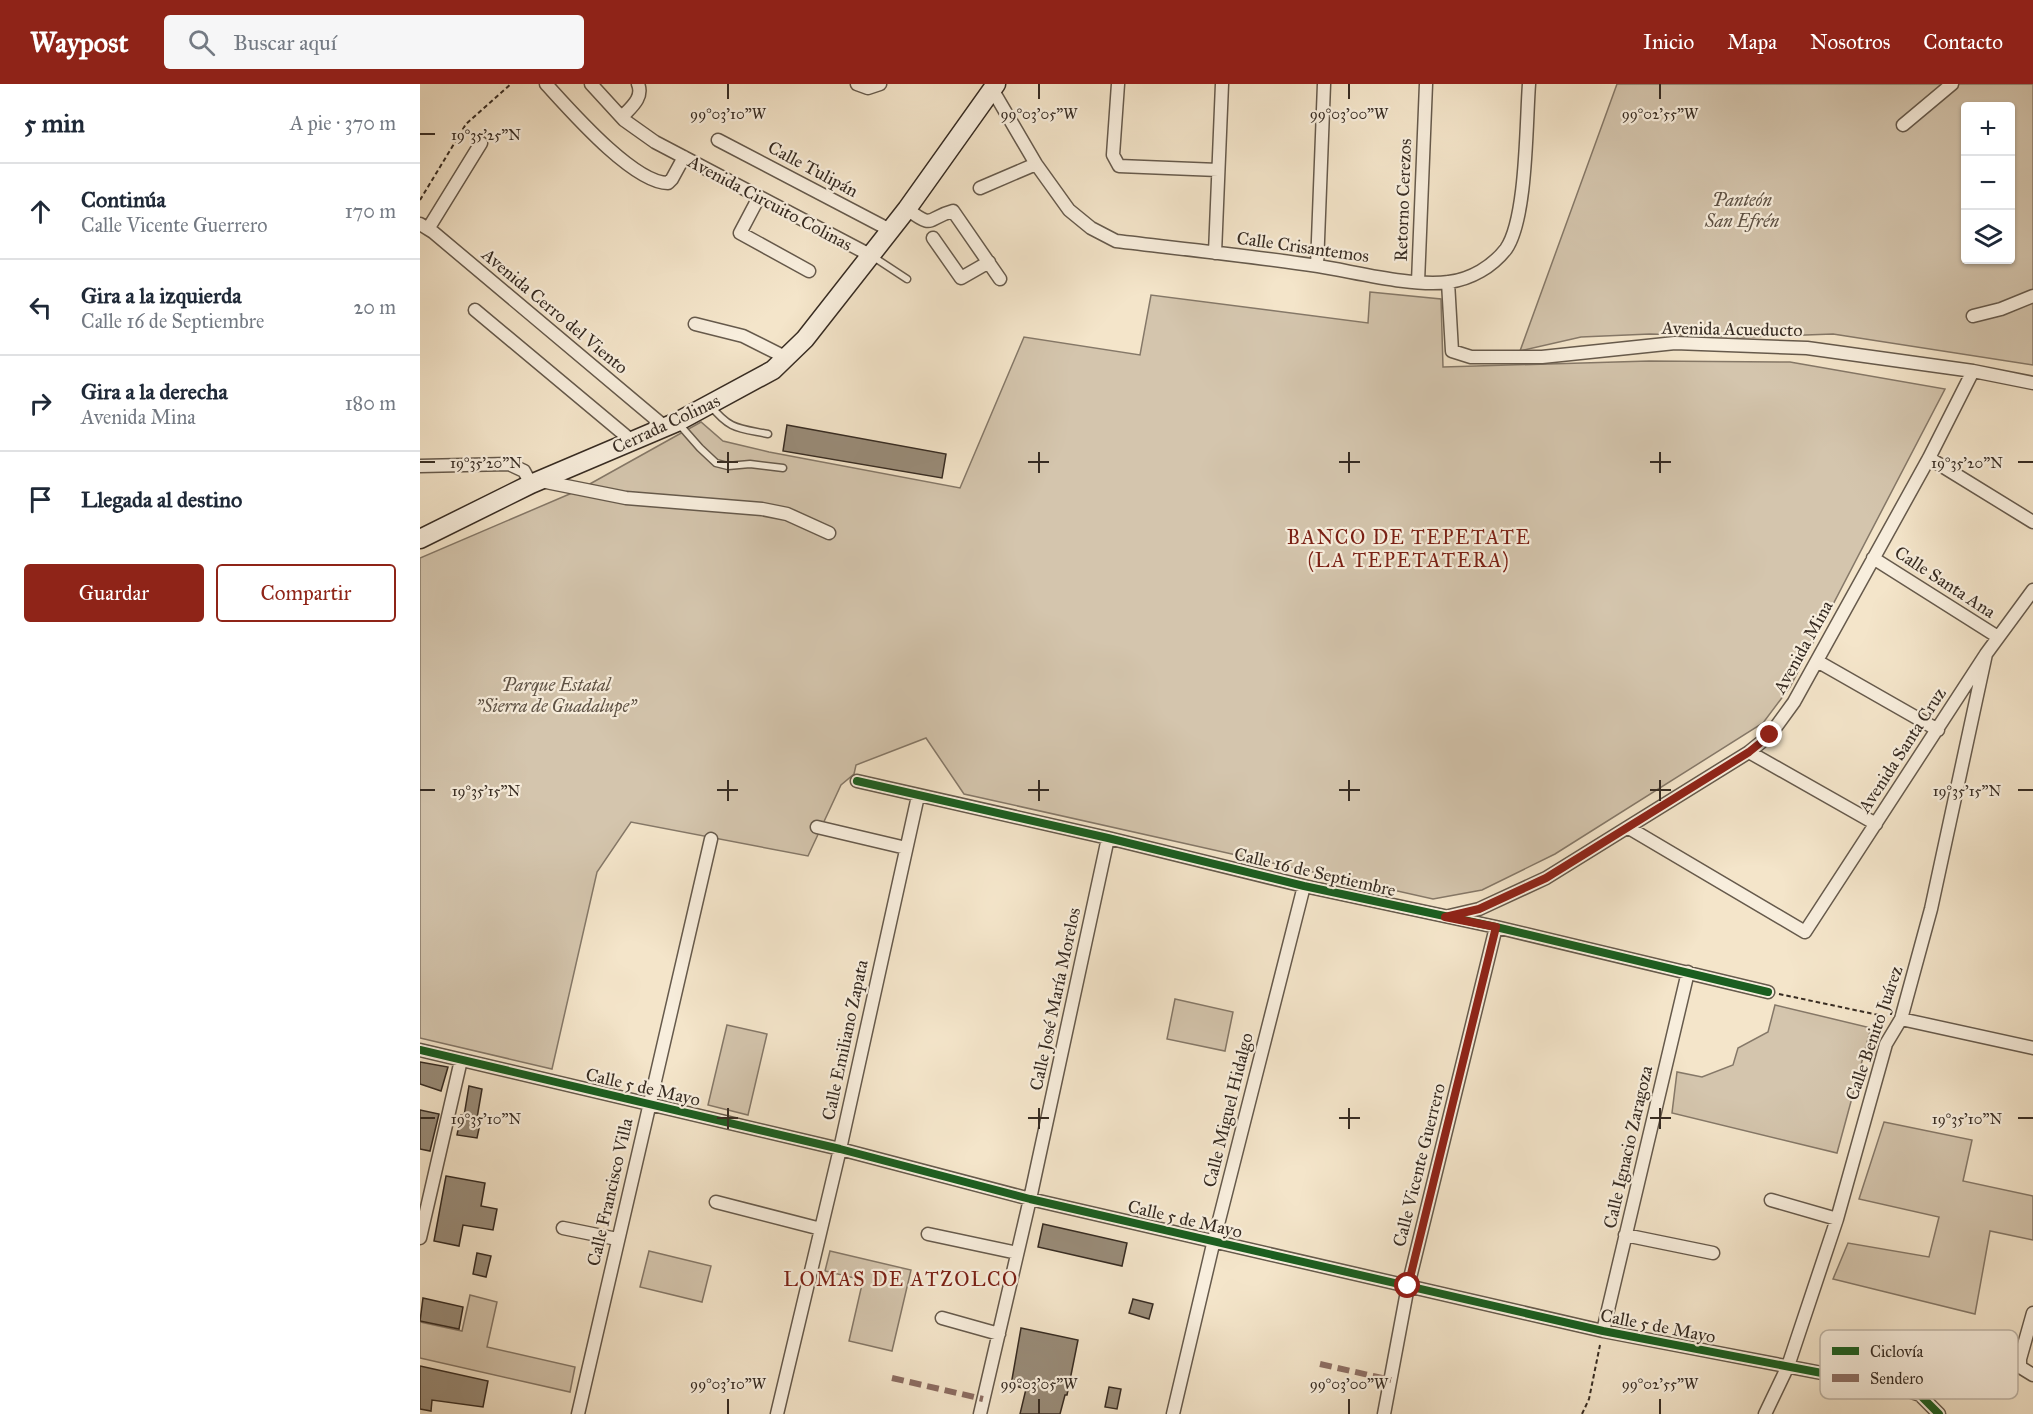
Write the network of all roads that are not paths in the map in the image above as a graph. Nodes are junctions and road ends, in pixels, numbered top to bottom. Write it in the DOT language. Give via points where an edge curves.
graph roads {
  1 [pos="546,84"];
  2 [pos="591,84"];
  3 [pos="638,84"];
  4 [pos="857,84"];
  5 [pos="880,84"];
  6 [pos="1118,84"];
  7 [pos="1221,84"];
  8 [pos="1324,84"];
  9 [pos="1426,84"];
  10 [pos="1529,84"];
  11 [pos="1952,84"];
  12 [pos="994,87"];
  13 [pos="622,117"];
  14 [pos="1903,125"];
  15 [pos="718,140"];
  16 [pos="481,143"];
  17 [pos="684,158"];
  18 [pos="1036,164"];
  19 [pos="1218,170"];
  20 [pos="980,188"];
  21 [pos="759,197"];
  22 [pos="908,209"];
  23 [pos="424,226"];
  24 [pos="890,230"];
  25 [pos="933,238"];
  26 [pos="1215,253"];
  27 [pos="870,255"];
  28 [pos="989,262"];
  29 [pos="1317,266"];
  30 [pos="809,271"];
  31 [pos="907,279"];
  32 [pos="1000,279"];
  33 [pos="1418,282"];
  34 [pos="1448,282"];
  35 [pos="2033,296"];
  36 [pos="476,310"];
  37 [pos="1973,316"];
  38 [pos="695,324"];
  39 [pos="787,358"];
  40 [pos="1973,371"];
  41 [pos="2033,383"];
  42 [pos="710,405"];
  43 [pos="671,425"];
  44 [pos="768,435"];
  45 [pos="632,441"];
  46 [pos="1929,458"];
  47 [pos="420,466"];
  48 [pos="783,468"];
  49 [pos="535,482"];
  50 [pos="2033,522"];
  51 [pos="829,533"];
  52 [pos="420,539"];
  53 [pos="1873,558"];
  54 [pos="2033,590"];
  55 [pos="1998,637"];
  56 [pos="1986,654"];
  57 [pos="1817,661"];
  58 [pos="1938,730"];
  59 [pos="1749,752"];
  60 [pos="857,781"];
  61 [pos="918,796"];
  62 [pos="1876,824"];
  63 [pos="817,827"];
  64 [pos="1629,828"];
  65 [pos="1108,838"];
  66 [pos="711,839"];
  67 [pos="906,848"];
  68 [pos="1304,886"];
  69 [pos="1445,917"];
  70 [pos="1496,927"];
  71 [pos="1688,972"];
  72 [pos="1768,992"];
  73 [pos="1901,1019"];
  74 [pos="2033,1048"];
  75 [pos="420,1050"];
  76 [pos="461,1060"];
  77 [pos="649,1103"];
  78 [pos="840,1149"];
  79 [pos="1030,1199"];
  80 [pos="1771,1200"];
  81 [pos="716,1202"];
  82 [pos="1836,1218"];
  83 [pos="563,1228"];
  84 [pos="821,1229"];
  85 [pos="928,1234"];
  86 [pos="1625,1235"];
  87 [pos="420,1238"];
  88 [pos="617,1239"];
  89 [pos="1214,1240"];
  90 [pos="1017,1253"];
  91 [pos="1713,1253"];
  92 [pos="1408,1286"];
  93 [pos="2033,1313"];
  94 [pos="942,1318"];
  95 [pos="1603,1331"];
  96 [pos="999,1334"];
  97 [pos="1788,1366"];
  98 [pos="1820,1372"];
  99 [pos="2033,1375"];
  100 [pos="1924,1399"];
  101 [pos="578,1414"];
  102 [pos="777,1414"];
  103 [pos="980,1414"];
  104 [pos="1173,1414"];
  105 [pos="1384,1414"];
  106 [pos="1765,1414"];
  107 [pos="1939,1414"];
  1 -- 17 [label="street" via="600,142 648,177 668,183"];
  2 -- 13 [label="street, Avenida Circuito Colinas"];
  3 -- 13 [label="street" via="640,97"];
  4 -- 5 [label="street" via="868,88"];
  6 -- 19 [label="street" via="1113,155 1119,165"];
  7 -- 19 [label="street"];
  8 -- 29 [label="street"];
  9 -- 33 [label="street, Retorno Cerezos"];
  10 -- 34 [label="street, Calle Crisantemos" via="1521,208 1514,231 1506,248 1487,268"];
  11 -- 14 [label="street"];
  12 -- 18 [label="street, Calle Crisantemos"];
  12 -- 22 [label="main road, Avenida Circuito Colinas"];
  13 -- 17 [label="street, Avenida Circuito Colinas"];
  15 -- 24 [label="street, Calle Tulipán"];
  16 -- 23 [label="street"];
  17 -- 21 [label="street, Avenida Circuito Colinas"];
  18 -- 20 [label="street"];
  18 -- 26 [label="street, Calle Crisantemos" via="1070,210 1091,228 1116,241"];
  19 -- 26 [label="street"];
  21 -- 27 [label="street, Avenida Circuito Colinas"];
  21 -- 30 [label="street" via="741,233"];
  22 -- 24 [label="main road, Avenida Circuito Colinas"];
  22 -- 28 [label="street" via="924,222 933,222 953,211"];
  23 -- 43 [label="street, Avenida Cerro del Viento"];
  24 -- 27 [label="main road, Avenida Circuito Colinas"];
  25 -- 28 [label="street" via="961,278"];
  26 -- 29 [label="street, Calle Crisantemos"];
  27 -- 31 [label="lane"];
  27 -- 39 [label="main road, Cerrada Colinas"];
  28 -- 32 [label="street"];
  29 -- 33 [label="street, Calle Crisantemos"];
  33 -- 34 [label="street, Calle Crisantemos"];
  34 -- 40 [label="street, Avenida Acueducto" via="1452,351 1471,357 1542,357 1687,344 1806,348"];
  35 -- 37 [label="street"];
  36 -- 45 [label="street"];
  38 -- 39 [label="street" via="743,336"];
  39 -- 42 [label="main road, Cerrada Colinas"];
  40 -- 41 [label="street"];
  40 -- 46 [label="street, Avenida Mina"];
  42 -- 43 [label="main road, Cerrada Colinas"];
  42 -- 44 [label="lane" via="731,426"];
  43 -- 45 [label="main road, Cerrada Colinas"];
  43 -- 48 [label="lane" via="716,463"];
  45 -- 49 [label="main road, Cerrada Colinas"];
  46 -- 50 [label="street"];
  46 -- 53 [label="street, Avenida Mina"];
  47 -- 49 [label="street" via="509,464"];
  49 -- 51 [label="street" via="626,498 762,509 787,514"];
  49 -- 52 [label="main road, Cerrada Colinas"];
  53 -- 55 [label="street, Calle Santa Ana"];
  53 -- 57 [label="street, Avenida Mina"];
  54 -- 55 [label="street, Avenida Santa Cruz"];
  55 -- 56 [label="street, Avenida Santa Cruz"];
  56 -- 58 [label="street, Avenida Santa Cruz"];
  56 -- 73 [label="street, Calle Benito Juárez" via="1931,909"];
  57 -- 58 [label="street"];
  57 -- 59 [label="street, Avenida Mina" via="1770,735"];
  58 -- 62 [label="street, Avenida Santa Cruz"];
  59 -- 62 [label="street"];
  59 -- 64 [label="street, Avenida Mina"];
  60 -- 61 [label="street, Calle 16 de Septiembre"];
  61 -- 65 [label="street, Calle 16 de Septiembre"];
  61 -- 67 [label="street, Calle Emiliano Zapata"];
  62 -- 64 [label="street, Avenida Santa Cruz" via="1805,932"];
  63 -- 67 [label="street"];
  64 -- 69 [label="street, Avenida Mina" via="1546,878 1479,909"];
  65 -- 68 [label="street, Calle 16 de Septiembre"];
  65 -- 79 [label="street, Calle José María Morelos"];
  66 -- 77 [label="street, Calle Francisco Villa"];
  67 -- 78 [label="street, Calle Emiliano Zapata"];
  68 -- 69 [label="street, Calle 16 de Septiembre"];
  68 -- 89 [label="street, Calle Miguel Hidalgo"];
  69 -- 70 [label="street, Calle 16 de Septiembre"];
  70 -- 71 [label="street, Calle 16 de Septiembre"];
  70 -- 92 [label="street, Calle Vicente Guerrero"];
  71 -- 72 [label="street, Calle 16 de Septiembre"];
  71 -- 86 [label="street, Calle Ignacio Zaragoza"];
  73 -- 74 [label="street"];
  73 -- 82 [label="street, Calle Benito Juárez" via="1886,1044"];
  75 -- 76 [label="street, Calle 5 de Mayo"];
  76 -- 77 [label="street, Calle 5 de Mayo"];
  76 -- 87 [label="street"];
  77 -- 78 [label="street, Calle 5 de Mayo"];
  77 -- 88 [label="street, Calle Francisco Villa"];
  78 -- 79 [label="street, Calle 5 de Mayo"];
  78 -- 84 [label="street, Calle Emiliano Zapata"];
  79 -- 89 [label="street, Calle 5 de Mayo"];
  79 -- 90 [label="street, Calle José María Morelos"];
  80 -- 82 [label="street"];
  81 -- 84 [label="street"];
  82 -- 97 [label="street, Calle Benito Juárez"];
  83 -- 88 [label="street"];
  84 -- 102 [label="street, Calle Emiliano Zapata"];
  85 -- 90 [label="street"];
  86 -- 91 [label="street"];
  86 -- 95 [label="street, Calle Ignacio Zaragoza"];
  88 -- 101 [label="street, Calle Francisco Villa"];
  89 -- 92 [label="street, Calle 5 de Mayo"];
  89 -- 104 [label="street, Calle Miguel Hidalgo"];
  90 -- 96 [label="street, Calle José María Morelos"];
  92 -- 95 [label="street, Calle 5 de Mayo"];
  92 -- 105 [label="street, Calle Vicente Guerrero"];
  93 -- 99 [label="street" via="2020,1367"];
  94 -- 96 [label="street"];
  95 -- 97 [label="street, Calle 5 de Mayo"];
  96 -- 103 [label="street, Calle José María Morelos"];
  97 -- 98 [label="street, Calle 5 de Mayo"];
  97 -- 106 [label="street, Calle Benito Juárez"];
  100 -- 107 [label="street, Calle 5 de Mayo"];
}
